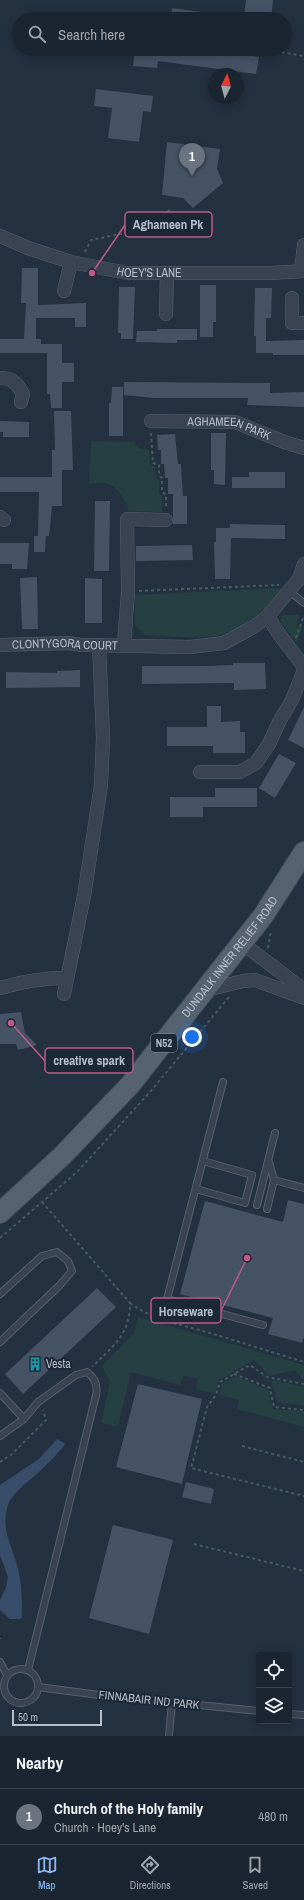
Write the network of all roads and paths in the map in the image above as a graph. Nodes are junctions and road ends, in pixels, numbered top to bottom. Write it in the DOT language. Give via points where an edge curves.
graph roads {
  1 [pos="292,54"];
  2 [pos="304,56"];
  3 [pos="170,210"];
  4 [pos="0,237"];
  5 [pos="304,245"];
  6 [pos="76,264"];
  7 [pos="302,271"];
  8 [pos="167,274"];
  9 [pos="64,290"];
  10 [pos="292,298"];
  11 [pos="166,314"];
  12 [pos="304,323"];
  13 [pos="0,378"];
  14 [pos="21,402"];
  15 [pos="151,421"];
  16 [pos="304,448"];
  17 [pos="166,520"];
  18 [pos="304,564"];
  19 [pos="292,588"];
  20 [pos="128,592"];
  21 [pos="304,603"];
  22 [pos="304,615"];
  23 [pos="268,616"];
  24 [pos="0,645"];
  25 [pos="99,645"];
  26 [pos="124,645"];
  27 [pos="292,650"];
  28 [pos="304,668"];
  29 [pos="200,772"];
  30 [pos="304,852"];
  31 [pos="242,943"];
  32 [pos="67,978"];
  33 [pos="0,988"];
  34 [pos="206,990"];
  35 [pos="304,990"];
  36 [pos="64,994"];
  37 [pos="304,998"];
  38 [pos="223,1082"];
  39 [pos="275,1133"];
  40 [pos="268,1160"];
  41 [pos="203,1161"];
  42 [pos="274,1180"];
  43 [pos="304,1188"];
  44 [pos="196,1189"];
  45 [pos="42,1202"];
  46 [pos="257,1205"];
  47 [pos="267,1209"];
  48 [pos="0,1213"];
  49 [pos="0,1294"];
  50 [pos="130,1303"];
  51 [pos="263,1325"];
  52 [pos="0,1342"];
  53 [pos="304,1362"];
  54 [pos="88,1372"];
  55 [pos="234,1374"];
  56 [pos="304,1384"];
  57 [pos="0,1393"];
  58 [pos="38,1402"];
  59 [pos="304,1410"];
  60 [pos="24,1419"];
  61 [pos="0,1436"];
  62 [pos="242,1446"];
  63 [pos="0,1462"];
  64 [pos="304,1462"];
  65 [pos="304,1496"];
  66 [pos="194,1544"];
  67 [pos="304,1572"];
  68 [pos="0,1662"];
  69 [pos="28,1670"];
  70 [pos="7,1675"];
  71 [pos="2,1686"];
  72 [pos="38,1687"];
  73 [pos="172,1702"];
  74 [pos="256,1711"];
  75 [pos="292,1714"];
  76 [pos="304,1715"];
  77 [pos="169,1736"];
  1 -- 2 [label="path"];
  3 -- 6 [label="path" via="129,232 91,240"];
  4 -- 6 [label="street, HOEY'S LANE"];
  5 -- 7 [label="street"];
  6 -- 8 [label="street, HOEY'S LANE" via="127,273"];
  6 -- 9 [label="street"];
  7 -- 8 [label="street, HOEY'S LANE"];
  8 -- 11 [label="street"];
  10 -- 12 [label="street" via="292,323"];
  13 -- 14 [label="street" via="9,378 17,384 23,394"];
  15 -- 16 [label="street, AGHAMEEN PARK" via="235,422"];
  15 -- 17 [label="path" via="154,463 159,465 162,492 166,495"];
  17 -- 20 [label="street" via="127,519"];
  18 -- 19 [label="street" via="300,579"];
  19 -- 20 [label="path"];
  19 -- 21 [label="lane"];
  19 -- 23 [label="street"];
  20 -- 26 [label="street, CLONTYGORA COURT"];
  22 -- 27 [label="path"];
  23 -- 26 [label="street" via="224,643 190,647"];
  23 -- 27 [label="street" via="274,628"];
  24 -- 25 [label="street, CLONTYGORA COURT"];
  25 -- 26 [label="street, CLONTYGORA COURT"];
  25 -- 32 [label="street" via="103,738 101,785 84,896"];
  27 -- 28 [label="street"];
  28 -- 29 [label="street" via="292,700 256,763 240,772"];
  30 -- 31 [label="main road, DUNDALK INNER RELIEF ROAD / N52" via="263,916"];
  31 -- 34 [label="main road, DUNDALK INNER RELIEF ROAD / N52"];
  31 -- 35 [label="street"];
  32 -- 33 [label="street" via="26,980"];
  32 -- 36 [label="street"];
  34 -- 37 [label="street" via="255,980"];
  34 -- 48 [label="main road, DUNDALK INNER RELIEF ROAD / N52" via="125,1090 62,1156"];
  38 -- 41 [label="lane"];
  39 -- 40 [label="lane"];
  40 -- 42 [label="lane"];
  40 -- 46 [label="lane"];
  41 -- 44 [label="lane"];
  41 -- 44 [label="lane" via="252,1175 244,1203"];
  42 -- 43 [label="lane"];
  42 -- 47 [label="lane"];
  44 -- 51 [label="lane" via="167,1299"];
  45 -- 50 [label="path"];
  49 -- 52 [label="lane" via="42,1256 57,1252 68,1261 72,1271"];
  50 -- 53 [label="path" via="161,1319"];
  50 -- 54 [label="path" via="128,1324 122,1336"];
  54 -- 58 [label="lane" via="76,1375"];
  54 -- 69 [label="lane" via="98,1388"];
  55 -- 56 [label="path" via="250,1365 267,1377"];
  55 -- 59 [label="path" via="270,1388 274,1407"];
  55 -- 65 [label="path" via="220,1382 216,1395 207,1407 191,1468"];
  57 -- 60 [label="lane"];
  58 -- 60 [label="lane"];
  58 -- 63 [label="path" via="46,1420 12,1454"];
  60 -- 61 [label="lane"];
  62 -- 64 [label="path"];
  66 -- 67 [label="path"];
  68 -- 70 [label="lane"];
  69 -- 70 [label="lane" via="15,1669"];
  69 -- 72 [label="lane" via="34,1675"];
  70 -- 71 [label="lane"];
  71 -- 72 [label="lane" via="10,1699 20,1703 32,1699"];
  72 -- 73 [label="lane, FINNABAIR IND PARK"];
  73 -- 74 [label="lane, FINNABAIR IND PARK"];
  73 -- 77 [label="lane"];
  75 -- 76 [label="lane"];
}
